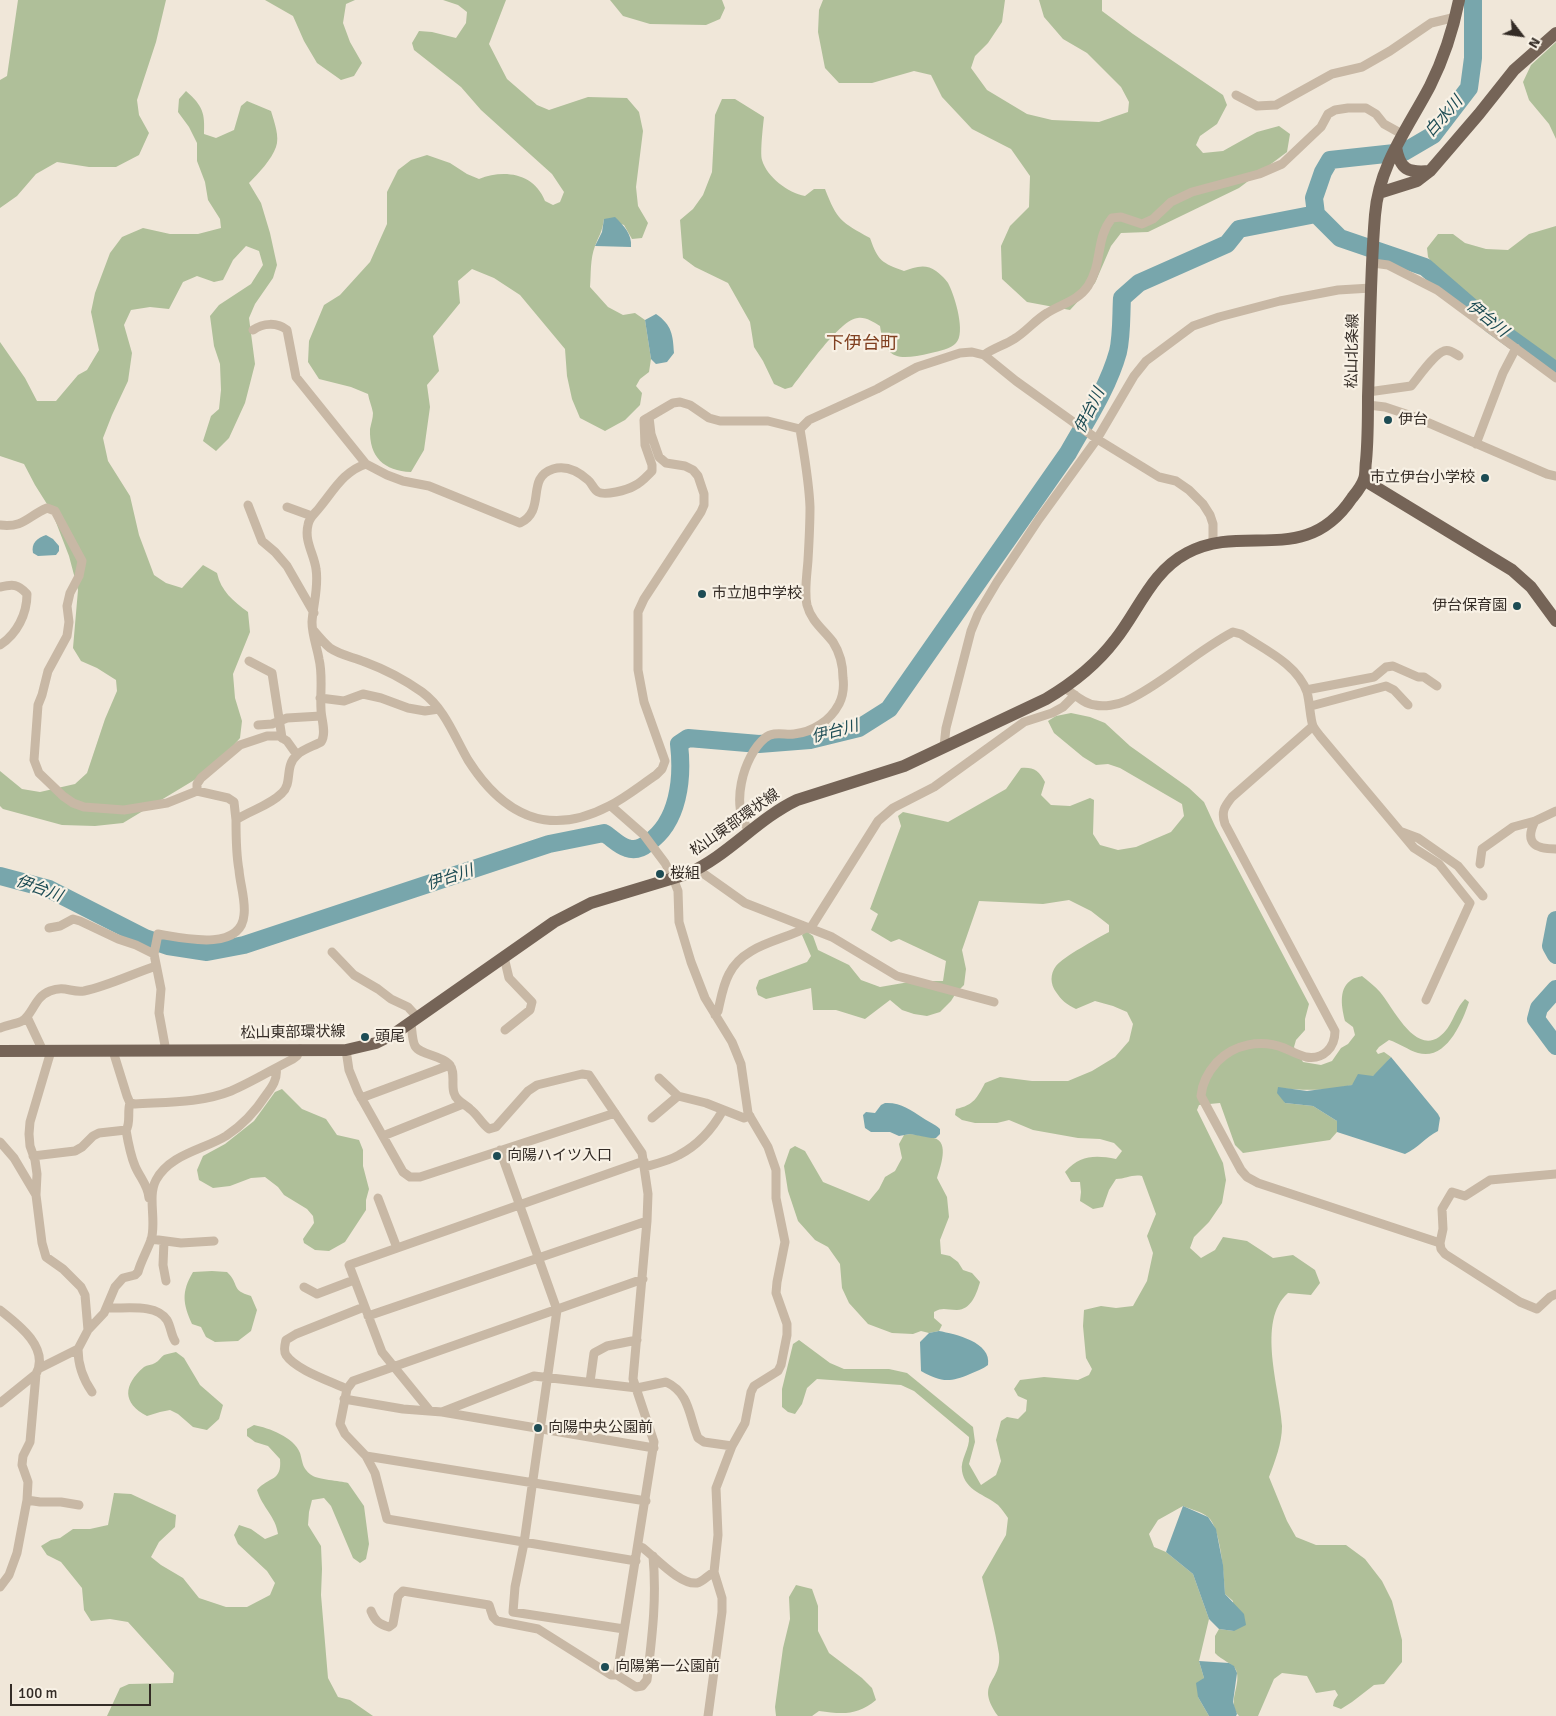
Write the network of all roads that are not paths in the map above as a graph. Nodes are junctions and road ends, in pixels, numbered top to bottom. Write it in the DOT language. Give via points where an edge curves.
graph roads {
  1 [pos="1459,0"];
  2 [pos="1456,17"];
  3 [pos="1556,33"];
  4 [pos="1236,95"];
  5 [pos="1402,134"];
  6 [pos="1396,147"];
  7 [pos="1430,171"];
  8 [pos="1378,193"];
  9 [pos="1373,263"];
  10 [pos="1371,288"];
  11 [pos="253,330"];
  12 [pos="1516,348"];
  13 [pos="984,355"];
  14 [pos="1458,356"];
  15 [pos="1556,378"];
  16 [pos="1368,398"];
  17 [pos="649,417"];
  18 [pos="800,429"];
  19 [pos="1097,439"];
  20 [pos="1476,444"];
  21 [pos="366,464"];
  22 [pos="1556,476"];
  23 [pos="1364,480"];
  24 [pos="248,505"];
  25 [pos="306,505"];
  26 [pos="287,506"];
  27 [pos="310,516"];
  28 [pos="0,525"];
  29 [pos="1213,542"];
  30 [pos="0,586"];
  31 [pos="314,613"];
  32 [pos="1556,621"];
  33 [pos="314,631"];
  34 [pos="0,645"];
  35 [pos="249,661"];
  36 [pos="1437,686"];
  37 [pos="1306,690"];
  38 [pos="1070,691"];
  39 [pos="320,698"];
  40 [pos="1408,704"];
  41 [pos="1311,706"];
  42 [pos="439,709"];
  43 [pos="321,716"];
  44 [pos="281,720"];
  45 [pos="258,725"];
  46 [pos="1313,726"];
  47 [pos="282,738"];
  48 [pos="944,746"];
  49 [pos="297,755"];
  50 [pos="197,791"];
  51 [pos="611,806"];
  52 [pos="1556,811"];
  53 [pos="236,820"];
  54 [pos="1535,821"];
  55 [pos="750,831"];
  56 [pos="1401,831"];
  57 [pos="1555,851"];
  58 [pos="1480,864"];
  59 [pos="697,869"];
  60 [pos="673,878"];
  61 [pos="1483,896"];
  62 [pos="49,928"];
  63 [pos="808,928"];
  64 [pos="154,951"];
  65 [pos="332,952"];
  66 [pos="504,957"];
  67 [pos="156,966"];
  68 [pos="1426,1000"];
  69 [pos="994,1002"];
  70 [pos="715,1015"];
  71 [pos="27,1017"];
  72 [pos="414,1020"];
  73 [pos="0,1028"];
  74 [pos="505,1030"];
  75 [pos="300,1050"];
  76 [pos="346,1050"];
  77 [pos="0,1051"];
  78 [pos="47,1051"];
  79 [pos="114,1051"];
  80 [pos="166,1051"];
  81 [pos="450,1065"];
  82 [pos="276,1068"];
  83 [pos="659,1078"];
  84 [pos="678,1096"];
  85 [pos="361,1098"];
  86 [pos="130,1103"];
  87 [pos="463,1104"];
  88 [pos="723,1110"];
  89 [pos="615,1113"];
  90 [pos="750,1116"];
  91 [pos="652,1118"];
  92 [pos="126,1130"];
  93 [pos="382,1136"];
  94 [pos="0,1142"];
  95 [pos="500,1150"];
  96 [pos="4,1151"];
  97 [pos="34,1156"];
  98 [pos="644,1164"];
  99 [pos="1556,1174"];
  100 [pos="36,1195"];
  101 [pos="378,1198"];
  102 [pos="519,1205"];
  103 [pos="152,1208"];
  104 [pos="648,1221"];
  105 [pos="151,1239"];
  106 [pos="164,1241"];
  107 [pos="214,1241"];
  108 [pos="1440,1243"];
  109 [pos="397,1248"];
  110 [pos="538,1258"];
  111 [pos="643,1279"];
  112 [pos="354,1280"];
  113 [pos="166,1282"];
  114 [pos="304,1287"];
  115 [pos="1556,1294"];
  116 [pos="364,1307"];
  117 [pos="107,1308"];
  118 [pos="0,1310"];
  119 [pos="557,1310"];
  120 [pos="368,1316"];
  121 [pos="88,1330"];
  122 [pos="637,1340"];
  123 [pos="175,1342"];
  124 [pos="78,1348"];
  125 [pos="394,1368"];
  126 [pos="38,1371"];
  127 [pos="546,1377"];
  128 [pos="590,1382"];
  129 [pos="637,1388"];
  130 [pos="347,1389"];
  131 [pos="92,1392"];
  132 [pos="344,1399"];
  133 [pos="0,1403"];
  134 [pos="430,1411"];
  135 [pos="442,1412"];
  136 [pos="539,1430"];
  137 [pos="732,1446"];
  138 [pos="654,1448"];
  139 [pos="366,1456"];
  140 [pos="531,1483"];
  141 [pos="27,1500"];
  142 [pos="646,1501"];
  143 [pos="79,1505"];
  144 [pos="524,1543"];
  145 [pos="638,1546"];
  146 [pos="653,1556"];
  147 [pos="636,1561"];
  148 [pos="714,1572"];
  149 [pos="0,1587"];
  150 [pos="370,1611"];
  151 [pos="624,1629"];
  152 [pos="617,1675"];
  153 [pos="708,1716"];
  1 -- 2 [label="main road, 松山北条線"];
  2 -- 4 [label="street" via="1431,23 1362,66 1332,74 1276,105 1257,106"];
  2 -- 5 [label="main road, 松山北条線" via="1449,43 1430,86"];
  3 -- 7 [label="main road" via="1514,70"];
  5 -- 6 [label="main road, 松山北条線"];
  5 -- 13 [label="street" via="1366,108 1335,110 1282,164 1259,174 1192,192 1171,202 1153,219 1142,224 1121,217 1112,218 1101,237 1096,273 1087,288 1074,300 1047,313 1016,338"];
  6 -- 7 [label="main road" via="1398,159 1405,168 1412,172"];
  6 -- 8 [label="main road, 松山北条線"];
  7 -- 8 [label="main road" via="1416,181"];
  8 -- 9 [label="main road, 松山北条線"];
  9 -- 10 [label="main road, 松山北条線"];
  9 -- 12 [label="street" via="1388,265 1437,290"];
  10 -- 16 [label="main road, 松山北条線"];
  10 -- 19 [label="street" via="1338,290 1280,301 1192,326 1146,361"];
  11 -- 21 [label="street" via="268,324 287,330 296,376"];
  12 -- 15 [label="street"];
  12 -- 20 [label="street"];
  13 -- 18 [label="street" via="960,353 917,367 809,420"];
  13 -- 19 [label="street"];
  14 -- 16 [label="street" via="1448,350 1443,351 1411,386"];
  16 -- 20 [label="street"];
  16 -- 23 [label="main road, 松山北条線"];
  17 -- 18 [label="street" via="680,402 720,421 768,420"];
  17 -- 21 [label="street" via="644,420 645,445 652,465 648,475 634,486 605,494 569,468 553,469 538,480 536,503 531,515 520,523 429,486 387,475"];
  17 -- 51 [label="street" via="659,457 666,463 693,470 702,485 704,505 638,612 638,670 644,702 665,761 662,769"];
  18 -- 55 [label="street" via="810,507 805,593 815,622 840,654 844,687 840,702 821,724 808,731 776,733 765,738 747,762 740,798 741,818"];
  19 -- 29 [label="street" via="1160,477 1176,481 1189,490 1210,515"];
  19 -- 48 [label="street" via="1039,519 978,614 946,728"];
  20 -- 22 [label="street"];
  21 -- 27 [label="street" via="356,467 337,483 319,509"];
  23 -- 29 [label="main road, 松山東部環状線" via="1335,519 1307,535 1269,541"];
  23 -- 32 [label="main road" via="1512,570 1531,587"];
  24 -- 31 [label="street" via="262,541 287,566"];
  25 -- 27 [label="street"];
  26 -- 27 [label="street"];
  27 -- 31 [label="street" via="306,533 316,569"];
  28 -- 50 [label="street" via="22,524 47,508 55,511 82,561 67,606 67,636 48,671 38,705 34,760 39,773 62,796 73,803 93,808 124,810 168,803"];
  29 -- 38 [label="main road, 松山東部環状線" via="1186,554 1162,571 1111,645"];
  30 -- 34 [label="street" via="21,587 27,594 20,625"];
  31 -- 33 [label="street"];
  33 -- 39 [label="street" via="320,660"];
  33 -- 42 [label="street" via="333,650 377,667 422,691"];
  35 -- 44 [label="street" via="272,673"];
  36 -- 37 [label="street" via="1424,677 1393,666 1386,667 1374,677"];
  37 -- 38 [label="street" via="1288,665 1233,632 1124,702 1094,705"];
  37 -- 41 [label="street"];
  38 -- 48 [label="main road, 松山東部環状線" via="1046,698"];
  38 -- 63 [label="street" via="1062,707 1024,722 934,787 885,812"];
  39 -- 42 [label="street" via="344,701 363,694 408,708"];
  39 -- 43 [label="street"];
  40 -- 41 [label="street" via="1386,686"];
  41 -- 46 [label="street"];
  42 -- 51 [label="street" via="481,777 520,813 551,822"];
  43 -- 44 [label="street"];
  43 -- 49 [label="street" via="323,739"];
  44 -- 45 [label="street"];
  44 -- 47 [label="street"];
  46 -- 56 [label="street"];
  46 -- 108 [label="street" via="1232,797 1222,814 1336,1031 1335,1040 1325,1054 1306,1057 1264,1044 1235,1048 1211,1068 1202,1087 1202,1096 1240,1170 1247,1177"];
  47 -- 49 [label="street"];
  47 -- 50 [label="street" via="268,736 240,745 201,778"];
  48 -- 55 [label="main road, 松山東部環状線" via="904,766 797,800"];
  49 -- 53 [label="street" via="289,764 288,784 284,792"];
  50 -- 53 [label="street" via="234,802"];
  51 -- 60 [label="street" via="644,835"];
  52 -- 54 [label="street"];
  53 -- 64 [label="street" via="245,914 242,925 230,936 199,941 158,934"];
  54 -- 57 [label="street" via="1531,840 1536,846"];
  54 -- 58 [label="street" via="1513,827 1482,849"];
  55 -- 59 [label="main road, 松山東部環状線"];
  56 -- 61 [label="street" via="1418,838 1458,866"];
  56 -- 68 [label="street" via="1414,848 1439,864 1470,903"];
  59 -- 60 [label="main road, 松山東部環状線"];
  59 -- 63 [label="street" via="745,903"];
  60 -- 66 [label="main road, 松山東部環状線" via="591,903 554,922"];
  60 -- 70 [label="street" via="678,891 682,935 705,998"];
  62 -- 64 [label="street" via="73,919"];
  63 -- 69 [label="street" via="832,937 897,976"];
  63 -- 70 [label="street" via="749,952 738,960 729,973"];
  64 -- 67 [label="street"];
  65 -- 72 [label="street" via="354,975 408,1007"];
  66 -- 72 [label="main road, 松山東部環状線"];
  66 -- 74 [label="street" via="509,978 532,1002 530,1010"];
  67 -- 71 [label="street" via="82,991 57,988 39,998"];
  67 -- 80 [label="street" via="160,989 159,1013"];
  70 -- 90 [label="street" via="741,1064"];
  71 -- 73 [label="street"];
  71 -- 78 [label="street"];
  72 -- 76 [label="main road, 松山東部環状線" via="376,1042"];
  72 -- 81 [label="street" via="418,1050 441,1058"];
  75 -- 76 [label="main road, 松山東部環状線"];
  75 -- 80 [label="main road, 松山東部環状線"];
  75 -- 82 [label="street" via="297,1056"];
  76 -- 85 [label="street" via="349,1070"];
  77 -- 78 [label="main road, 松山東部環状線"];
  78 -- 79 [label="main road, 松山東部環状線"];
  78 -- 97 [label="street" via="30,1122"];
  79 -- 80 [label="main road, 松山東部環状線"];
  79 -- 86 [label="street"];
  81 -- 85 [label="street"];
  81 -- 87 [label="street" via="454,1094"];
  82 -- 86 [label="street" via="230,1091 205,1098"];
  82 -- 103 [label="street" via="274,1082 244,1123 204,1148 177,1158 162,1172 154,1186"];
  83 -- 84 [label="street"];
  84 -- 88 [label="street"];
  84 -- 91 [label="street"];
  85 -- 93 [label="street"];
  86 -- 92 [label="street"];
  87 -- 89 [label="street" via="489,1129 496,1127 537,1085 582,1074 588,1075"];
  87 -- 93 [label="street"];
  88 -- 90 [label="street" via="744,1118"];
  88 -- 98 [label="street" via="707,1134 679,1156"];
  89 -- 95 [label="street"];
  89 -- 98 [label="street" via="642,1153"];
  90 -- 137 [label="street" via="768,1147 776,1170 776,1198 785,1242 776,1293 787,1335 778,1372 754,1386 745,1423"];
  92 -- 97 [label="street" via="99,1133 75,1151"];
  92 -- 103 [label="street" via="134,1162 147,1185"];
  93 -- 95 [label="street" via="403,1172 415,1178"];
  94 -- 96 [label="street"];
  95 -- 102 [label="street"];
  96 -- 100 [label="street"];
  97 -- 100 [label="street"];
  98 -- 102 [label="street"];
  98 -- 104 [label="street"];
  99 -- 108 [label="street" via="1490,1180 1465,1196 1452,1192 1442,1208"];
  100 -- 121 [label="street" via="46,1257 81,1287"];
  101 -- 109 [label="street"];
  102 -- 109 [label="street"];
  102 -- 110 [label="street"];
  103 -- 105 [label="street"];
  104 -- 110 [label="street"];
  104 -- 111 [label="street"];
  105 -- 106 [label="street"];
  105 -- 117 [label="street" via="138,1272 123,1278 115,1287"];
  106 -- 107 [label="street"];
  106 -- 113 [label="street"];
  108 -- 115 [label="street" via="1445,1254 1520,1302 1537,1309"];
  109 -- 112 [label="street" via="349,1265"];
  110 -- 119 [label="street"];
  110 -- 120 [label="street"];
  111 -- 119 [label="street"];
  111 -- 122 [label="street"];
  112 -- 114 [label="street" via="317,1294"];
  112 -- 116 [label="street"];
  116 -- 120 [label="street"];
  116 -- 130 [label="street" via="296,1334 286,1340 284,1348 297,1366"];
  117 -- 121 [label="street"];
  117 -- 123 [label="street" via="150,1309 160,1313 169,1324"];
  118 -- 126 [label="street" via="34,1341 39,1357"];
  119 -- 125 [label="street"];
  119 -- 127 [label="street"];
  120 -- 125 [label="street" via="382,1352"];
  121 -- 124 [label="street"];
  122 -- 128 [label="street" via="607,1346 594,1353"];
  122 -- 129 [label="street" via="633,1379"];
  124 -- 126 [label="street"];
  124 -- 131 [label="street" via="86,1384"];
  125 -- 130 [label="street" via="353,1382"];
  125 -- 134 [label="street"];
  126 -- 133 [label="street"];
  126 -- 141 [label="street" via="30,1442 22,1465 28,1482"];
  127 -- 128 [label="street"];
  127 -- 135 [label="street" via="534,1376"];
  127 -- 136 [label="street"];
  128 -- 129 [label="street"];
  129 -- 137 [label="street" via="666,1382 674,1386 680,1391 698,1438 704,1442"];
  129 -- 138 [label="street"];
  130 -- 132 [label="street"];
  132 -- 134 [label="street"];
  132 -- 139 [label="street" via="340,1424"];
  134 -- 135 [label="street"];
  135 -- 136 [label="street"];
  136 -- 138 [label="street"];
  136 -- 140 [label="street"];
  137 -- 148 [label="street" via="716,1488 718,1535"];
  138 -- 142 [label="street"];
  139 -- 140 [label="street"];
  139 -- 144 [label="street" via="375,1473 387,1519"];
  140 -- 142 [label="street"];
  140 -- 144 [label="street"];
  141 -- 143 [label="street"];
  141 -- 149 [label="street" via="16,1553 9,1575"];
  142 -- 145 [label="street"];
  144 -- 147 [label="street"];
  144 -- 151 [label="street" via="513,1612"];
  145 -- 146 [label="street"];
  145 -- 147 [label="street"];
  146 -- 148 [label="street" via="680,1578 691,1582 702,1581"];
  146 -- 152 [label="street" via="655,1607 647,1680 636,1687"];
  147 -- 151 [label="street"];
  148 -- 153 [label="street" via="722,1598 722,1612"];
  150 -- 152 [label="street" via="375,1620 389,1627 393,1624 398,1596 403,1591 489,1605 498,1622 538,1628 611,1675"];
  151 -- 152 [label="street"];
}
